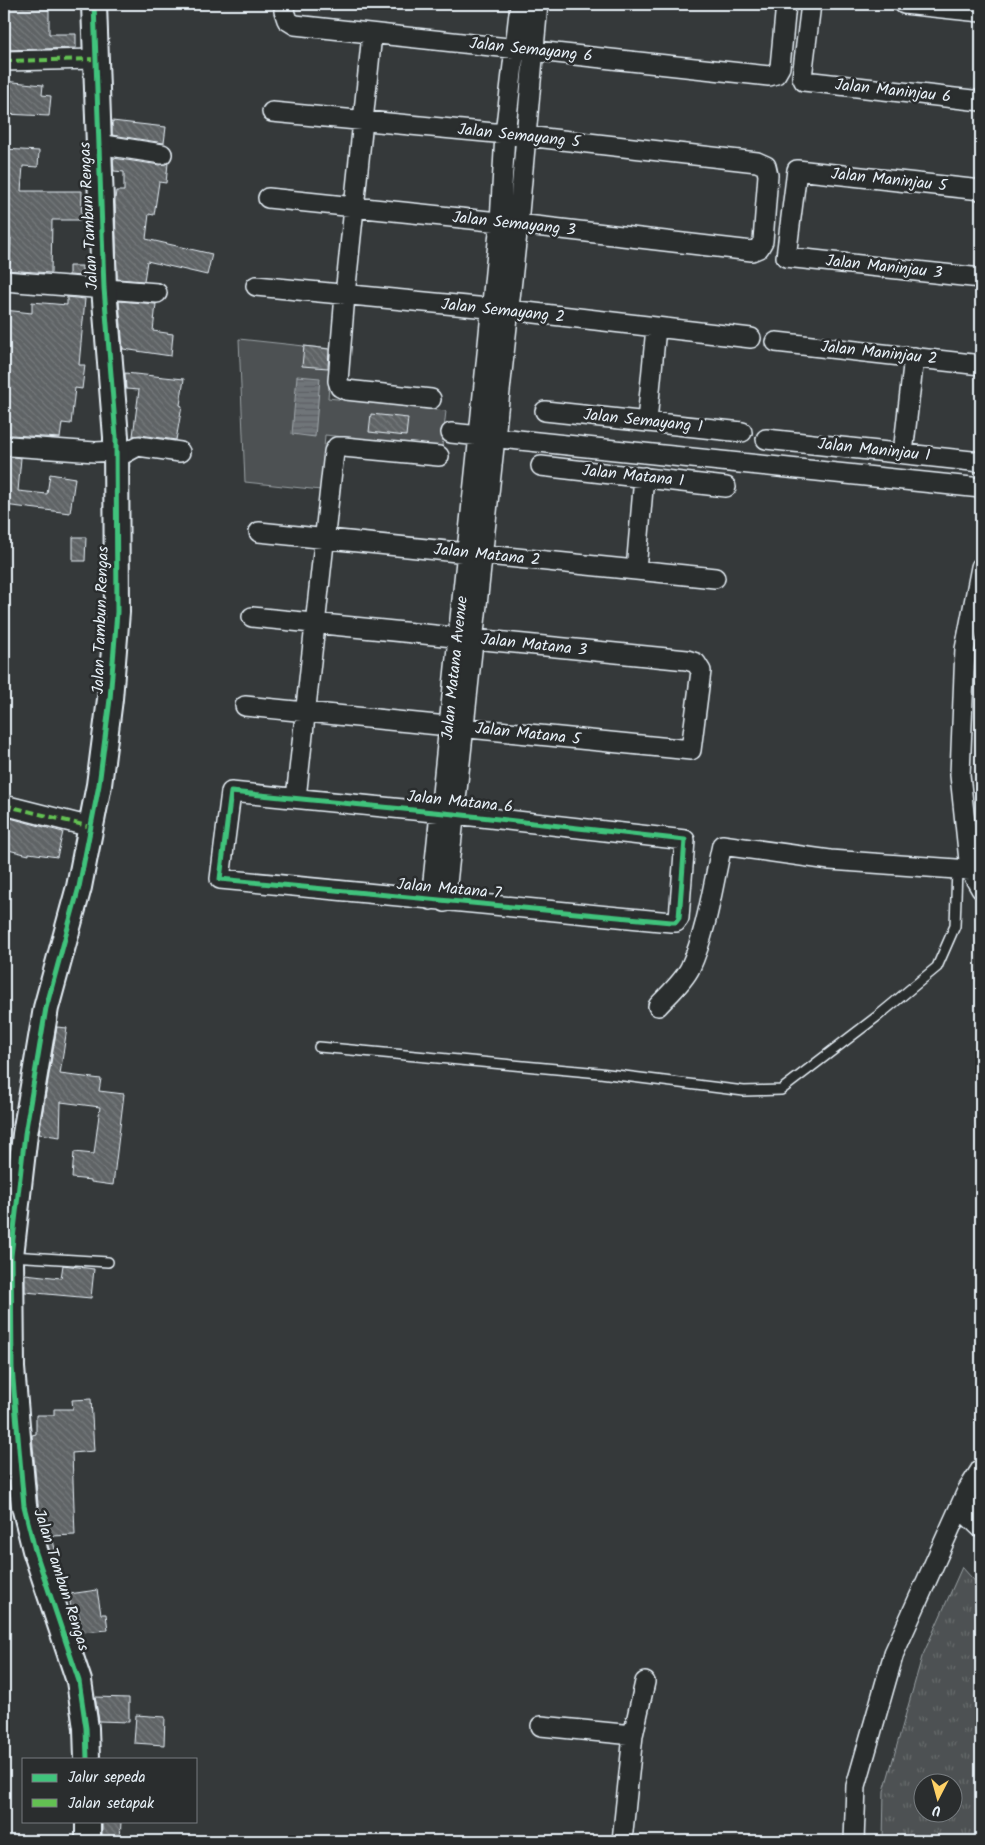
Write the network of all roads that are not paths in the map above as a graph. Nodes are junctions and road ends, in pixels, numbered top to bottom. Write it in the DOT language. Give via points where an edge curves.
graph roads {
  1 [pos="94,4"];
  2 [pos="520,4"];
  3 [pos="538,4"];
  4 [pos="786,4"];
  5 [pos="811,4"];
  6 [pos="904,4"];
  7 [pos="286,12"];
  8 [pos="981,12"];
  9 [pos="372,34"];
  10 [pos="514,48"];
  11 [pos="533,51"];
  12 [pos="89,60"];
  13 [pos="4,61"];
  14 [pos="981,101"];
  15 [pos="272,112"];
  16 [pos="364,121"];
  17 [pos="505,134"];
  18 [pos="526,136"];
  19 [pos="98,144"];
  20 [pos="162,154"];
  21 [pos="981,190"];
  22 [pos="268,198"];
  23 [pos="354,207"];
  24 [pos="509,223"];
  25 [pos="759,248"];
  26 [pos="786,257"];
  27 [pos="981,278"];
  28 [pos="4,281"];
  29 [pos="256,286"];
  30 [pos="99,287"];
  31 [pos="157,292"];
  32 [pos="345,295"];
  33 [pos="500,310"];
  34 [pos="656,328"];
  35 [pos="751,338"];
  36 [pos="776,342"];
  37 [pos="914,357"];
  38 [pos="981,365"];
  39 [pos="431,399"];
  40 [pos="545,411"];
  41 [pos="647,422"];
  42 [pos="742,432"];
  43 [pos="451,433"];
  44 [pos="488,436"];
  45 [pos="766,439"];
  46 [pos="10,446"];
  47 [pos="180,452"];
  48 [pos="109,453"];
  49 [pos="903,453"];
  50 [pos="439,456"];
  51 [pos="981,462"];
  52 [pos="541,466"];
  53 [pos="644,477"];
  54 [pos="726,487"];
  55 [pos="981,488"];
  56 [pos="259,532"];
  57 [pos="324,538"];
  58 [pos="475,554"];
  59 [pos="981,567"];
  60 [pos="636,570"];
  61 [pos="715,578"];
  62 [pos="252,617"];
  63 [pos="315,623"];
  64 [pos="466,638"];
  65 [pos="245,706"];
  66 [pos="305,712"];
  67 [pos="456,727"];
  68 [pos="691,750"];
  69 [pos="296,798"];
  70 [pos="4,805"];
  71 [pos="447,814"];
  72 [pos="79,825"];
  73 [pos="963,870"];
  74 [pos="220,879"];
  75 [pos="981,889"];
  76 [pos="438,901"];
  77 [pos="676,922"];
  78 [pos="658,1006"];
  79 [pos="319,1047"];
  80 [pos="8,1228"];
  81 [pos="10,1256"];
  82 [pos="108,1262"];
  83 [pos="981,1469"];
  84 [pos="974,1497"];
  85 [pos="960,1508"];
  86 [pos="981,1528"];
  87 [pos="645,1682"];
  88 [pos="541,1726"];
  89 [pos="633,1735"];
  90 [pos="88,1758"];
  91 [pos="88,1822"];
  92 [pos="88,1841"];
  93 [pos="622,1841"];
  94 [pos="854,1841"];
  1 -- 12 [label="street, Jalan Tambun Rengas"];
  2 -- 10 [label="street"];
  3 -- 11 [label="street"];
  4 -- 11 [label="street, Jalan Semayang 6" via="780,67 776,74 769,76"];
  5 -- 14 [label="street, Jalan Maninjau 6" via="804,81"];
  6 -- 8 [label="street"];
  7 -- 9 [label="street, Jalan Semayang 6" via="295,25"];
  9 -- 10 [label="street, Jalan Semayang 6"];
  9 -- 16 [label="street"];
  10 -- 11 [label="street, Jalan Semayang 6"];
  10 -- 17 [label="street"];
  11 -- 18 [label="street"];
  12 -- 13 [label="street"];
  12 -- 19 [label="street, Jalan Tambun Rengas"];
  15 -- 16 [label="street, Jalan Semayang 5"];
  16 -- 17 [label="street, Jalan Semayang 5"];
  16 -- 23 [label="street"];
  17 -- 18 [label="street, Jalan Semayang 5"];
  17 -- 24 [label="street"];
  18 -- 24 [label="street"];
  18 -- 25 [label="street, Jalan Semayang 5" via="757,162 766,166 763,241"];
  19 -- 20 [label="street"];
  19 -- 30 [label="street, Jalan Tambun Rengas"];
  21 -- 26 [label="street, Jalan Maninjau 5" via="797,170"];
  22 -- 23 [label="street, Jalan Semayang 3"];
  23 -- 24 [label="street, Jalan Semayang 3"];
  23 -- 32 [label="street"];
  24 -- 25 [label="street, Jalan Semayang 3" via="752,251"];
  24 -- 33 [label="street, Jalan Matana Avenue"];
  26 -- 27 [label="street, Jalan Maninjau 3"];
  28 -- 30 [label="street"];
  29 -- 32 [label="street, Jalan Semayang 2"];
  30 -- 31 [label="street"];
  30 -- 48 [label="street, Jalan Tambun Rengas"];
  32 -- 33 [label="street, Jalan Semayang 2"];
  32 -- 39 [label="street" via="340,387"];
  33 -- 34 [label="street, Jalan Semayang 2"];
  33 -- 44 [label="street, Jalan Matana Avenue"];
  34 -- 35 [label="street, Jalan Semayang 2"];
  34 -- 41 [label="street"];
  36 -- 37 [label="street, Jalan Maninjau 2"];
  37 -- 38 [label="street, Jalan Maninjau 2"];
  37 -- 49 [label="street"];
  40 -- 41 [label="street, Jalan Semayang 1"];
  41 -- 42 [label="street, Jalan Semayang 1"];
  43 -- 44 [label="street"];
  44 -- 55 [label="street"];
  44 -- 58 [label="street, Jalan Matana Avenue"];
  45 -- 49 [label="street, Jalan Maninjau 1"];
  46 -- 48 [label="street"];
  47 -- 48 [label="street" via="138,446"];
  48 -- 72 [label="street, Jalan Tambun Rengas" via="117,612 110,699 99,785"];
  49 -- 51 [label="street, Jalan Maninjau 1"];
  50 -- 57 [label="street" via="337,448"];
  52 -- 53 [label="street, Jalan Matana 1"];
  53 -- 54 [label="street, Jalan Matana 1"];
  53 -- 60 [label="street"];
  56 -- 57 [label="street, Jalan Matana 2"];
  57 -- 58 [label="street, Jalan Matana 2"];
  57 -- 63 [label="street"];
  58 -- 60 [label="street, Jalan Matana 2"];
  58 -- 64 [label="street, Jalan Matana Avenue"];
  59 -- 73 [label="street" via="965,649 960,775"];
  60 -- 61 [label="street, Jalan Matana 2"];
  62 -- 63 [label="street, Jalan Matana 3"];
  63 -- 64 [label="street, Jalan Matana 3"];
  63 -- 66 [label="street"];
  64 -- 67 [label="street, Jalan Matana Avenue"];
  64 -- 68 [label="street, Jalan Matana 3" via="696,663 701,671"];
  65 -- 66 [label="street, Jalan Matana 5"];
  66 -- 67 [label="street, Jalan Matana 5"];
  66 -- 69 [label="street"];
  67 -- 68 [label="street, Jalan Matana 5"];
  67 -- 71 [label="street, Jalan Matana Avenue"];
  69 -- 71 [label="street, Jalan Matana 6"];
  69 -- 74 [label="street, Jalan Matana 6" via="232,792"];
  70 -- 72 [label="street"];
  71 -- 76 [label="street, Jalan Matana Avenue"];
  71 -- 77 [label="street, Jalan Matana 6" via="685,840 679,918"];
  72 -- 80 [label="street, Jalan Tambun Rengas" via="79,887 46,1008"];
  73 -- 75 [label="street"];
  73 -- 78 [label="street" via="830,860 722,845 703,933 690,968"];
  73 -- 79 [label="lane" via="955,926 937,967 781,1090 744,1091 600,1073"];
  74 -- 76 [label="street, Jalan Matana 7"];
  76 -- 77 [label="street, Jalan Matana 7"];
  80 -- 81 [label="street, Jalan Tambun Rengas"];
  81 -- 82 [label="lane"];
  81 -- 90 [label="street, Jalan Tambun Rengas" via="12,1368 24,1506 35,1550 79,1680"];
  83 -- 84 [label="street"];
  84 -- 85 [label="street"];
  85 -- 86 [label="street"];
  85 -- 94 [label="street" via="894,1653 856,1786"];
  87 -- 89 [label="street"];
  88 -- 89 [label="street"];
  89 -- 93 [label="street"];
  91 -- 92 [label="street"];
}
